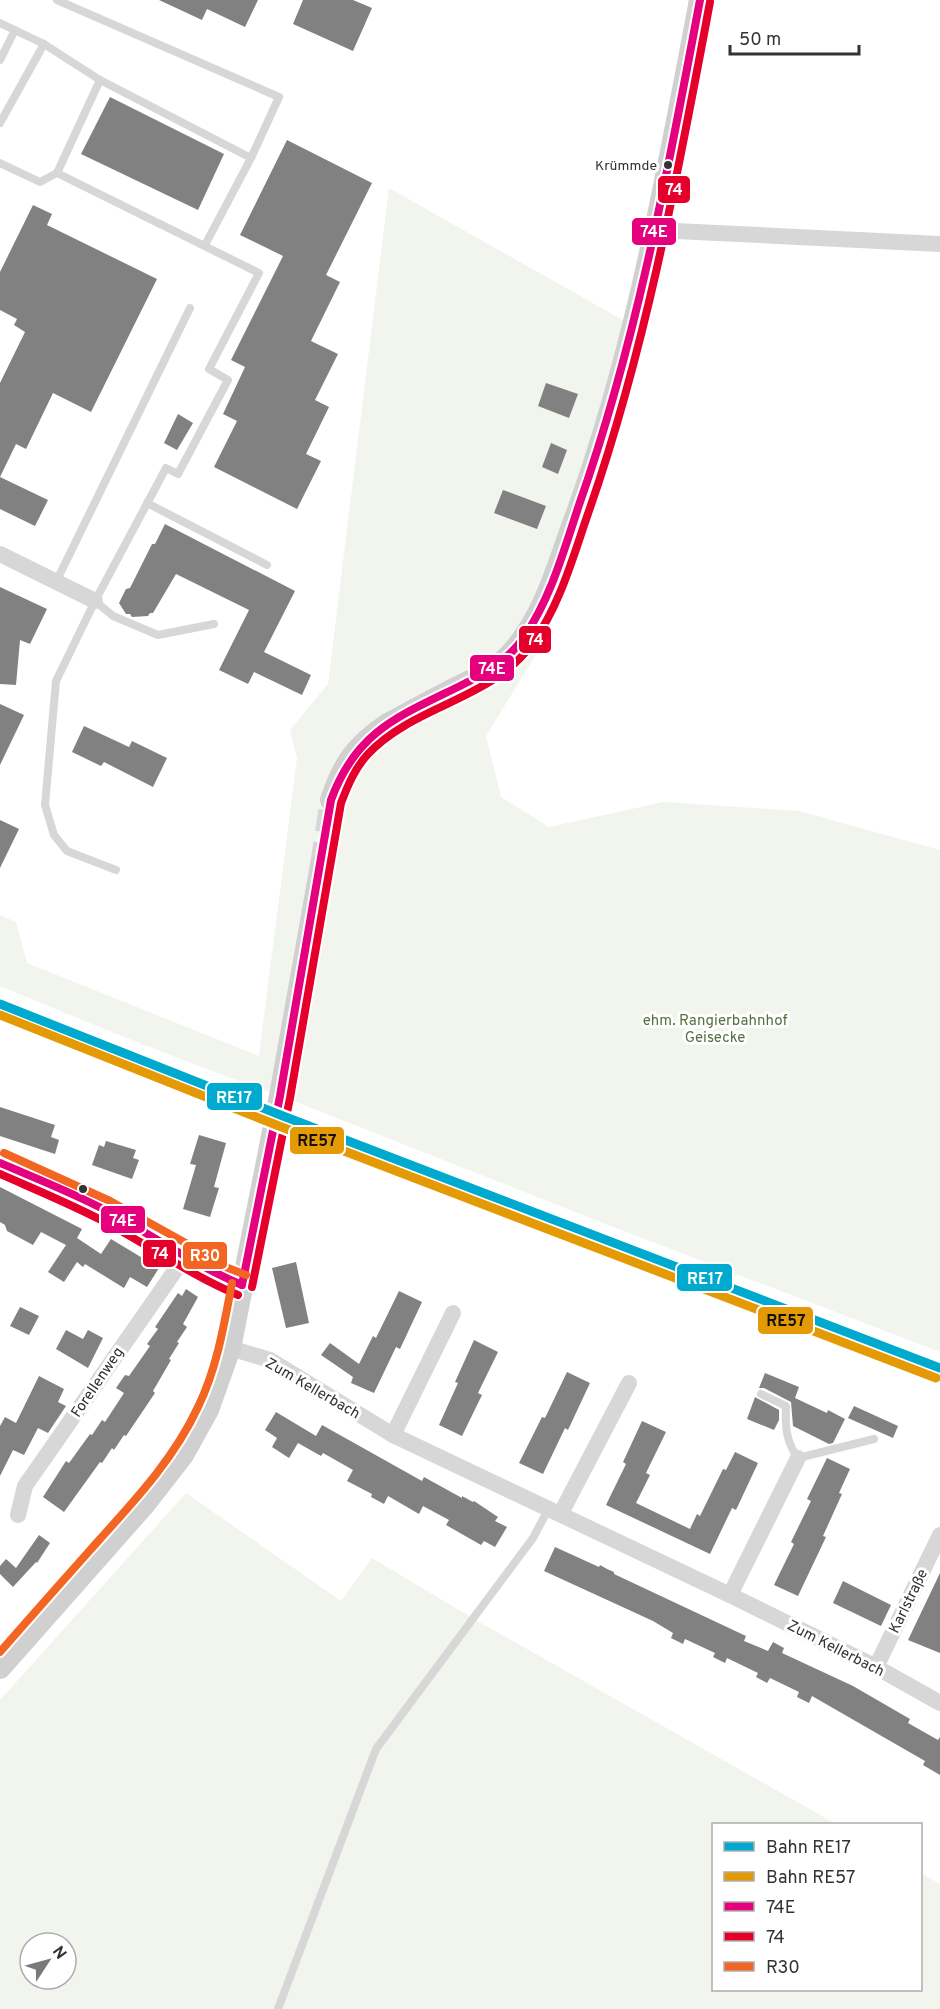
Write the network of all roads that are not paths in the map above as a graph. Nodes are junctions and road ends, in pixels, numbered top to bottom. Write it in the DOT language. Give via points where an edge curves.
graph roads {
  1 [pos="57,0"];
  2 [pos="700,0"];
  3 [pos="0,22"];
  4 [pos="15,30"];
  5 [pos="44,44"];
  6 [pos="0,60"];
  7 [pos="100,80"];
  8 [pos="0,123"];
  9 [pos="251,158"];
  10 [pos="0,163"];
  11 [pos="57,172"];
  12 [pos="655,230"];
  13 [pos="940,244"];
  14 [pos="205,245"];
  15 [pos="190,308"];
  16 [pos="147,503"];
  17 [pos="0,554"];
  18 [pos="267,565"];
  19 [pos="56,582"];
  20 [pos="95,601"];
  21 [pos="214,624"];
  22 [pos="332,800"];
  23 [pos="321,865"];
  24 [pos="116,870"];
  25 [pos="0,1163"];
  26 [pos="186,1255"];
  27 [pos="242,1285"];
  28 [pos="453,1313"];
  29 [pos="230,1348"];
  30 [pos="629,1383"];
  31 [pos="761,1394"];
  32 [pos="393,1435"];
  33 [pos="874,1439"];
  34 [pos="798,1458"];
  35 [pos="555,1510"];
  36 [pos="18,1515"];
  37 [pos="940,1535"];
  38 [pos="730,1595"];
  39 [pos="876,1667"];
  40 [pos="0,1668"];
  41 [pos="940,1703"];
  42 [pos="278,2009"];
  1 -- 9 [label="lane" via="279,97"];
  2 -- 12 [label="main road"];
  3 -- 4 [label="lane"];
  4 -- 5 [label="lane"];
  4 -- 6 [label="lane"];
  5 -- 7 [label="lane"];
  5 -- 8 [label="lane"];
  7 -- 9 [label="lane"];
  7 -- 11 [label="lane"];
  9 -- 14 [label="lane"];
  10 -- 11 [label="lane" via="40,182"];
  11 -- 14 [label="lane"];
  12 -- 13 [label="street"];
  12 -- 22 [label="main road" via="614,401 582,501 536,620 500,664 371,735 347,761"];
  14 -- 16 [label="lane" via="259,273 209,369 228,380 178,474 166,468"];
  15 -- 19 [label="lane"];
  16 -- 18 [label="lane"];
  16 -- 20 [label="lane"];
  17 -- 19 [label="street"];
  19 -- 20 [label="street"];
  20 -- 21 [label="lane" via="113,616 158,635"];
  20 -- 24 [label="lane" via="56,681 45,805 54,835 67,851"];
  23 -- 27 [label="main road"];
  25 -- 26 [label="street" via="133,1224"];
  26 -- 27 [label="street" via="213,1273"];
  26 -- 36 [label="street, Forellenweg" via="25,1486"];
  27 -- 29 [label="main road"];
  28 -- 32 [label="street"];
  29 -- 32 [label="street, Zum Kellerbach" via="270,1360"];
  29 -- 40 [label="main road" via="208,1410 183,1455 144,1505"];
  30 -- 35 [label="street"];
  31 -- 34 [label="lane" via="786,1406 789,1447"];
  32 -- 35 [label="street, Zum Kellerbach"];
  33 -- 34 [label="lane"];
  34 -- 38 [label="street"];
  35 -- 38 [label="street, Zum Kellerbach"];
  35 -- 42 [label="lane" via="376,1749"];
  37 -- 39 [label="street, Karlstraße"];
  38 -- 39 [label="street, Zum Kellerbach"];
  39 -- 41 [label="street, Zum Kellerbach"];
}
